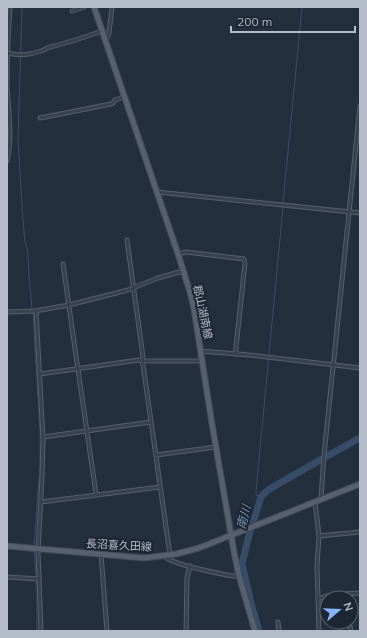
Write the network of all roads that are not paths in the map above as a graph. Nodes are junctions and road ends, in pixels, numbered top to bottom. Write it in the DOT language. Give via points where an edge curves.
graph roads {
  1 [pos="84,7"];
  2 [pos="94,7"];
  3 [pos="112,7"];
  4 [pos="9,10"];
  5 [pos="72,11"];
  6 [pos="102,31"];
  7 [pos="105,39"];
  8 [pos="7,53"];
  9 [pos="124,96"];
  10 [pos="8,99"];
  11 [pos="360,106"];
  12 [pos="40,118"];
  13 [pos="7,162"];
  14 [pos="157,192"];
  15 [pos="349,212"];
  16 [pos="360,214"];
  17 [pos="127,240"];
  18 [pos="178,254"];
  19 [pos="63,264"];
  20 [pos="184,271"];
  21 [pos="133,288"];
  22 [pos="69,305"];
  23 [pos="36,311"];
  24 [pos="7,312"];
  25 [pos="201,351"];
  26 [pos="236,354"];
  27 [pos="202,360"];
  28 [pos="142,361"];
  29 [pos="334,365"];
  30 [pos="360,368"];
  31 [pos="78,369"];
  32 [pos="40,374"];
  33 [pos="152,422"];
  34 [pos="87,430"];
  35 [pos="43,437"];
  36 [pos="216,447"];
  37 [pos="156,455"];
  38 [pos="360,484"];
  39 [pos="160,487"];
  40 [pos="96,494"];
  41 [pos="321,499"];
  42 [pos="41,502"];
  43 [pos="315,502"];
  44 [pos="360,532"];
  45 [pos="234,534"];
  46 [pos="319,536"];
  47 [pos="7,546"];
  48 [pos="38,549"];
  49 [pos="101,554"];
  50 [pos="170,555"];
  51 [pos="164,556"];
  52 [pos="190,566"];
  53 [pos="239,576"];
  54 [pos="7,578"];
  55 [pos="39,579"];
  56 [pos="318,599"];
  57 [pos="278,622"];
  58 [pos="41,631"];
  59 [pos="107,631"];
  60 [pos="186,631"];
  61 [pos="255,631"];
  62 [pos="280,631"];
  63 [pos="319,631"];
  1 -- 5 [label="street"];
  2 -- 6 [label="main road, 郡山湖南線"];
  3 -- 7 [label="street" via="109,33"];
  4 -- 8 [label="street"];
  6 -- 7 [label="main road, 郡山湖南線"];
  6 -- 8 [label="street" via="32,54"];
  7 -- 9 [label="main road, 郡山湖南線"];
  8 -- 10 [label="street"];
  9 -- 12 [label="street" via="111,104"];
  9 -- 14 [label="main road, 郡山湖南線"];
  10 -- 13 [label="street" via="10,140"];
  11 -- 15 [label="street"];
  14 -- 15 [label="street"];
  14 -- 18 [label="main road, 郡山湖南線"];
  15 -- 16 [label="street"];
  15 -- 29 [label="street"];
  17 -- 21 [label="street"];
  18 -- 20 [label="main road, 郡山湖南線"];
  18 -- 26 [label="street" via="186,252 244,259"];
  19 -- 22 [label="street"];
  20 -- 21 [label="street"];
  20 -- 25 [label="main road, 郡山湖南線"];
  21 -- 22 [label="street"];
  21 -- 28 [label="street"];
  22 -- 23 [label="street"];
  22 -- 31 [label="street"];
  23 -- 24 [label="street"];
  23 -- 32 [label="street"];
  25 -- 26 [label="street"];
  25 -- 27 [label="main road, 郡山湖南線"];
  26 -- 29 [label="street"];
  27 -- 28 [label="street"];
  27 -- 36 [label="main road, 郡山湖南線"];
  28 -- 31 [label="street"];
  28 -- 33 [label="street"];
  29 -- 30 [label="street"];
  29 -- 41 [label="street"];
  31 -- 32 [label="street"];
  31 -- 34 [label="street"];
  32 -- 35 [label="street"];
  33 -- 34 [label="street"];
  33 -- 37 [label="street"];
  34 -- 35 [label="street"];
  34 -- 40 [label="street"];
  35 -- 42 [label="street"];
  36 -- 37 [label="street"];
  36 -- 45 [label="main road, 郡山湖南線"];
  37 -- 39 [label="street"];
  38 -- 41 [label="main road, 長沼喜久田線"];
  39 -- 40 [label="street"];
  39 -- 50 [label="street"];
  40 -- 42 [label="street"];
  41 -- 43 [label="main road, 長沼喜久田線"];
  42 -- 48 [label="street"];
  43 -- 45 [label="main road, 長沼喜久田線"];
  43 -- 46 [label="street"];
  44 -- 46 [label="street"];
  45 -- 50 [label="main road, 長沼喜久田線" via="193,550"];
  45 -- 53 [label="main road, 郡山湖南線"];
  46 -- 56 [label="street" via="316,566"];
  47 -- 48 [label="main road, 長沼喜久田線"];
  48 -- 49 [label="main road, 長沼喜久田線"];
  48 -- 55 [label="street"];
  49 -- 51 [label="main road, 長沼喜久田線" via="144,558"];
  49 -- 59 [label="street"];
  50 -- 51 [label="main road, 長沼喜久田線"];
  51 -- 52 [label="street" via="170,561"];
  52 -- 53 [label="street"];
  52 -- 60 [label="street" via="187,578"];
  53 -- 61 [label="main road, 郡山湖南線"];
  54 -- 55 [label="street"];
  55 -- 58 [label="street"];
  56 -- 63 [label="street"];
  57 -- 62 [label="street"];
}
